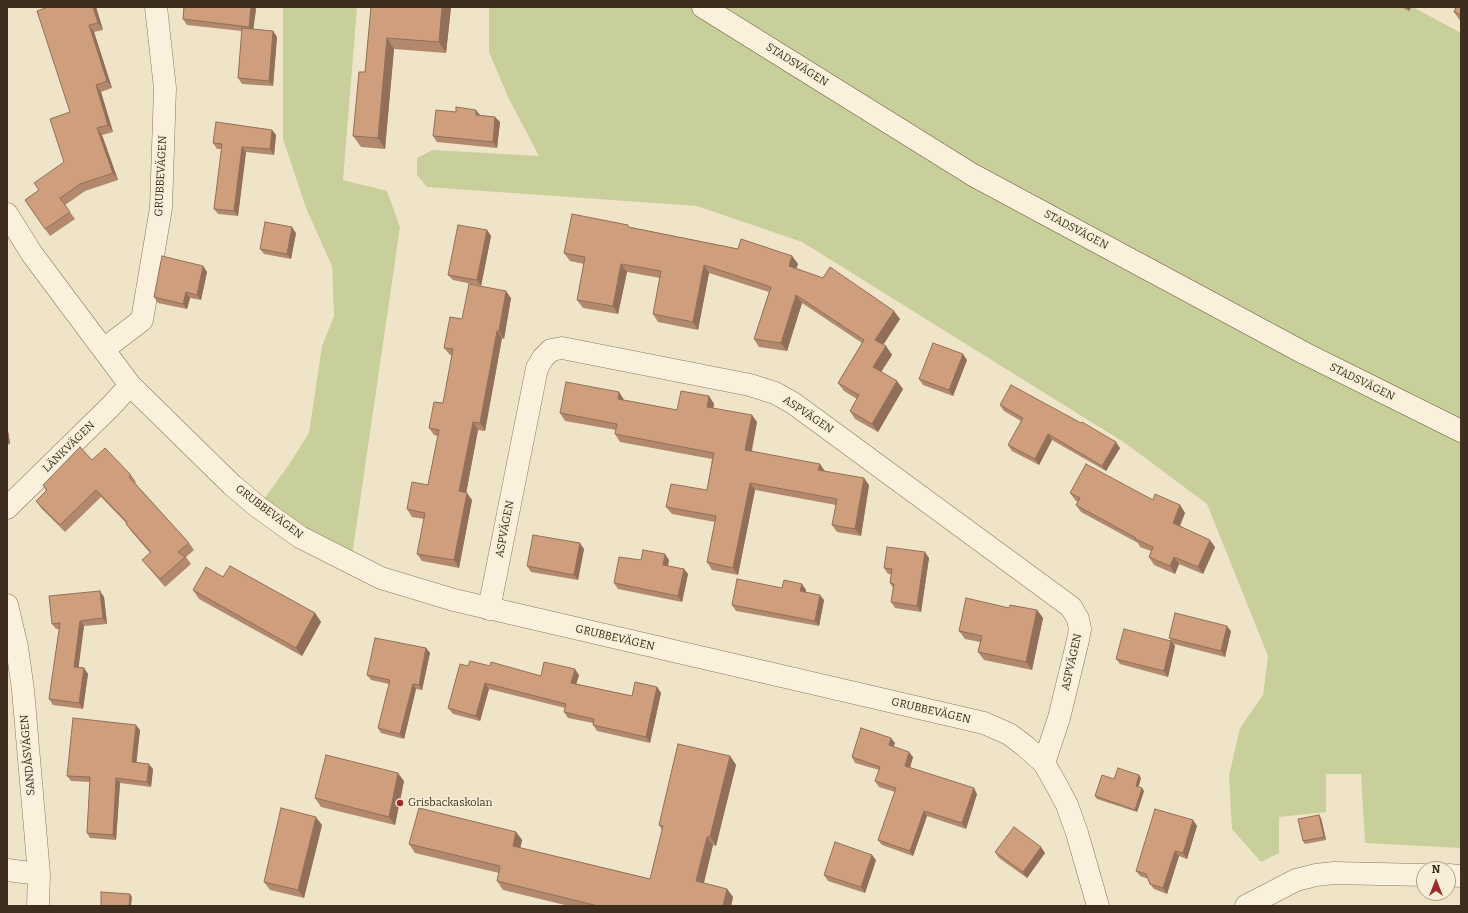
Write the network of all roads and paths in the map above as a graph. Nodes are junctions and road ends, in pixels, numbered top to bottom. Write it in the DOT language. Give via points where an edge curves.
graph roads {
  1 [pos="156,7"];
  2 [pos="703,7"];
  3 [pos="7,214"];
  4 [pos="104,349"];
  5 [pos="130,385"];
  6 [pos="1461,431"];
  7 [pos="7,508"];
  8 [pos="7,605"];
  9 [pos="489,609"];
  10 [pos="1044,763"];
  11 [pos="7,870"];
  12 [pos="39,874"];
  13 [pos="1416,875"];
  14 [pos="1095,905"];
  15 [pos="38,906"];
  16 [pos="1246,906"];
  1 -- 4 [label="street, GRUBBEVÄGEN" via="165,88 161,208 142,320"];
  2 -- 6 [label="street, STADSVÄGEN" via="973,175 1304,353"];
  3 -- 4 [label="street, GRUBBEVÄGEN" via="32,254"];
  4 -- 5 [label="street, GRUBBEVÄGEN"];
  5 -- 7 [label="street, LÄNKVÄGEN"];
  5 -- 9 [label="street, GRUBBEVÄGEN" via="232,485 300,537 381,578"];
  8 -- 12 [label="street, SANDÅSVÄGEN" via="17,647 23,690"];
  9 -- 10 [label="street, GRUBBEVÄGEN" via="984,723 1009,734"];
  9 -- 10 [label="street, ASPVÄGEN" via="537,368 551,350 562,348 750,385 775,393 793,403 1071,607 1080,629 1059,718"];
  10 -- 14 [label="street, GRUBBEVÄGEN" via="1067,805"];
  11 -- 12 [label="street"];
  12 -- 15 [label="street, SANDÅSVÄGEN"];
  13 -- 16 [label="street" via="1316,875 1296,880"];
}
